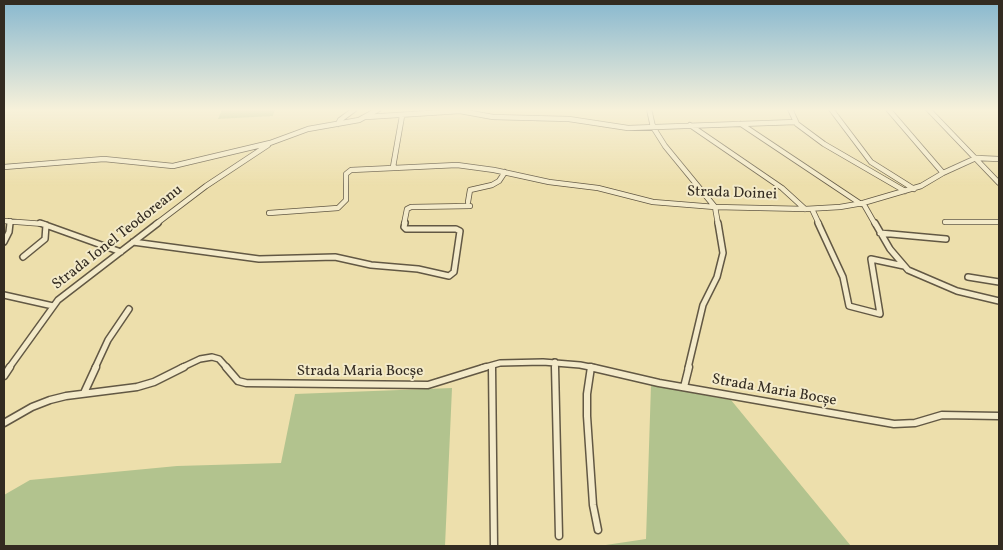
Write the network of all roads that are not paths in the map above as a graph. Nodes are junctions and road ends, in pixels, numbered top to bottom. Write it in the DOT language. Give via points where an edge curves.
graph roads {
  1 [pos="294,135"];
  2 [pos="399,135"];
  3 [pos="658,135"];
  4 [pos="703,135"];
  5 [pos="759,135"];
  6 [pos="812,135"];
  7 [pos="850,135"];
  8 [pos="910,135"];
  9 [pos="953,135"];
  10 [pos="270,144"];
  11 [pos="976,158"];
  12 [pos="999,159"];
  13 [pos="4,167"];
  14 [pos="393,167"];
  15 [pos="505,172"];
  16 [pos="943,173"];
  17 [pos="999,183"];
  18 [pos="914,189"];
  19 [pos="905,192"];
  20 [pos="862,203"];
  21 [pos="715,207"];
  22 [pos="805,209"];
  23 [pos="812,209"];
  24 [pos="269,213"];
  25 [pos="4,221"];
  26 [pos="10,221"];
  27 [pos="945,222"];
  28 [pos="999,222"];
  29 [pos="46,225"];
  30 [pos="880,233"];
  31 [pos="946,239"];
  32 [pos="4,242"];
  33 [pos="133,242"];
  34 [pos="121,252"];
  35 [pos="22,257"];
  36 [pos="904,266"];
  37 [pos="968,277"];
  38 [pos="999,282"];
  39 [pos="4,294"];
  40 [pos="999,301"];
  41 [pos="54,306"];
  42 [pos="129,309"];
  43 [pos="555,362"];
  44 [pos="492,366"];
  45 [pos="591,367"];
  46 [pos="4,376"];
  47 [pos="684,387"];
  48 [pos="84,393"];
  49 [pos="999,416"];
  50 [pos="4,423"];
  51 [pos="598,530"];
  52 [pos="559,536"];
  53 [pos="494,545"];
  1 -- 10 [label="street"];
  2 -- 14 [label="street"];
  3 -- 21 [label="street"];
  4 -- 22 [label="street" via="782,188"];
  5 -- 20 [label="street"];
  6 -- 19 [label="street" via="832,150"];
  7 -- 18 [label="street" via="871,162"];
  8 -- 16 [label="street"];
  9 -- 11 [label="street"];
  10 -- 13 [label="street" via="173,166 104,159"];
  10 -- 33 [label="street, Strada Ionel Teodoreanu" via="220,176"];
  11 -- 12 [label="street, Strada Doinei"];
  11 -- 16 [label="street, Strada Doinei"];
  11 -- 17 [label="street"];
  14 -- 15 [label="street, Strada Doinei" via="457,165"];
  14 -- 24 [label="street, Strada Doinei" via="347,171 346,200 334,209"];
  15 -- 21 [label="street, Strada Doinei" via="604,189 649,201"];
  15 -- 33 [label="street" via="492,185 470,190 469,204 406,209 406,229 460,231 454,272 449,276 335,257 259,259"];
  16 -- 18 [label="street, Strada Doinei"];
  18 -- 19 [label="street, Strada Doinei"];
  19 -- 20 [label="street, Strada Doinei"];
  20 -- 23 [label="street, Strada Doinei"];
  20 -- 30 [label="street"];
  21 -- 22 [label="street, Strada Doinei"];
  21 -- 47 [label="street" via="723,258 703,305"];
  22 -- 23 [label="street, Strada Doinei"];
  23 -- 36 [label="street" via="843,277 849,306 880,314 871,259"];
  25 -- 26 [label="street"];
  26 -- 29 [label="street"];
  26 -- 32 [label="street"];
  27 -- 28 [label="street"];
  29 -- 34 [label="street"];
  29 -- 35 [label="street" via="45,239"];
  30 -- 31 [label="street"];
  30 -- 36 [label="street"];
  33 -- 34 [label="street, Strada Ionel Teodoreanu"];
  34 -- 41 [label="street, Strada Ionel Teodoreanu"];
  36 -- 40 [label="street" via="915,274 957,291"];
  37 -- 38 [label="street"];
  39 -- 41 [label="street"];
  41 -- 46 [label="street, Strada Ionel Teodoreanu"];
  42 -- 48 [label="street" via="108,340"];
  43 -- 44 [label="street, Strada Maria Bocșe"];
  43 -- 45 [label="street, Strada Maria Bocșe"];
  43 -- 52 [label="street"];
  44 -- 48 [label="street, Strada Maria Bocșe" via="428,385 246,384 238,381 219,359 212,357 200,359 146,384"];
  44 -- 53 [label="street"];
  45 -- 47 [label="street, Strada Maria Bocșe"];
  45 -- 51 [label="street" via="587,416"];
  47 -- 49 [label="street, Strada Maria Bocșe" via="894,424 915,423 942,415"];
  48 -- 50 [label="street, Strada Maria Bocșe" via="50,400"];
}
